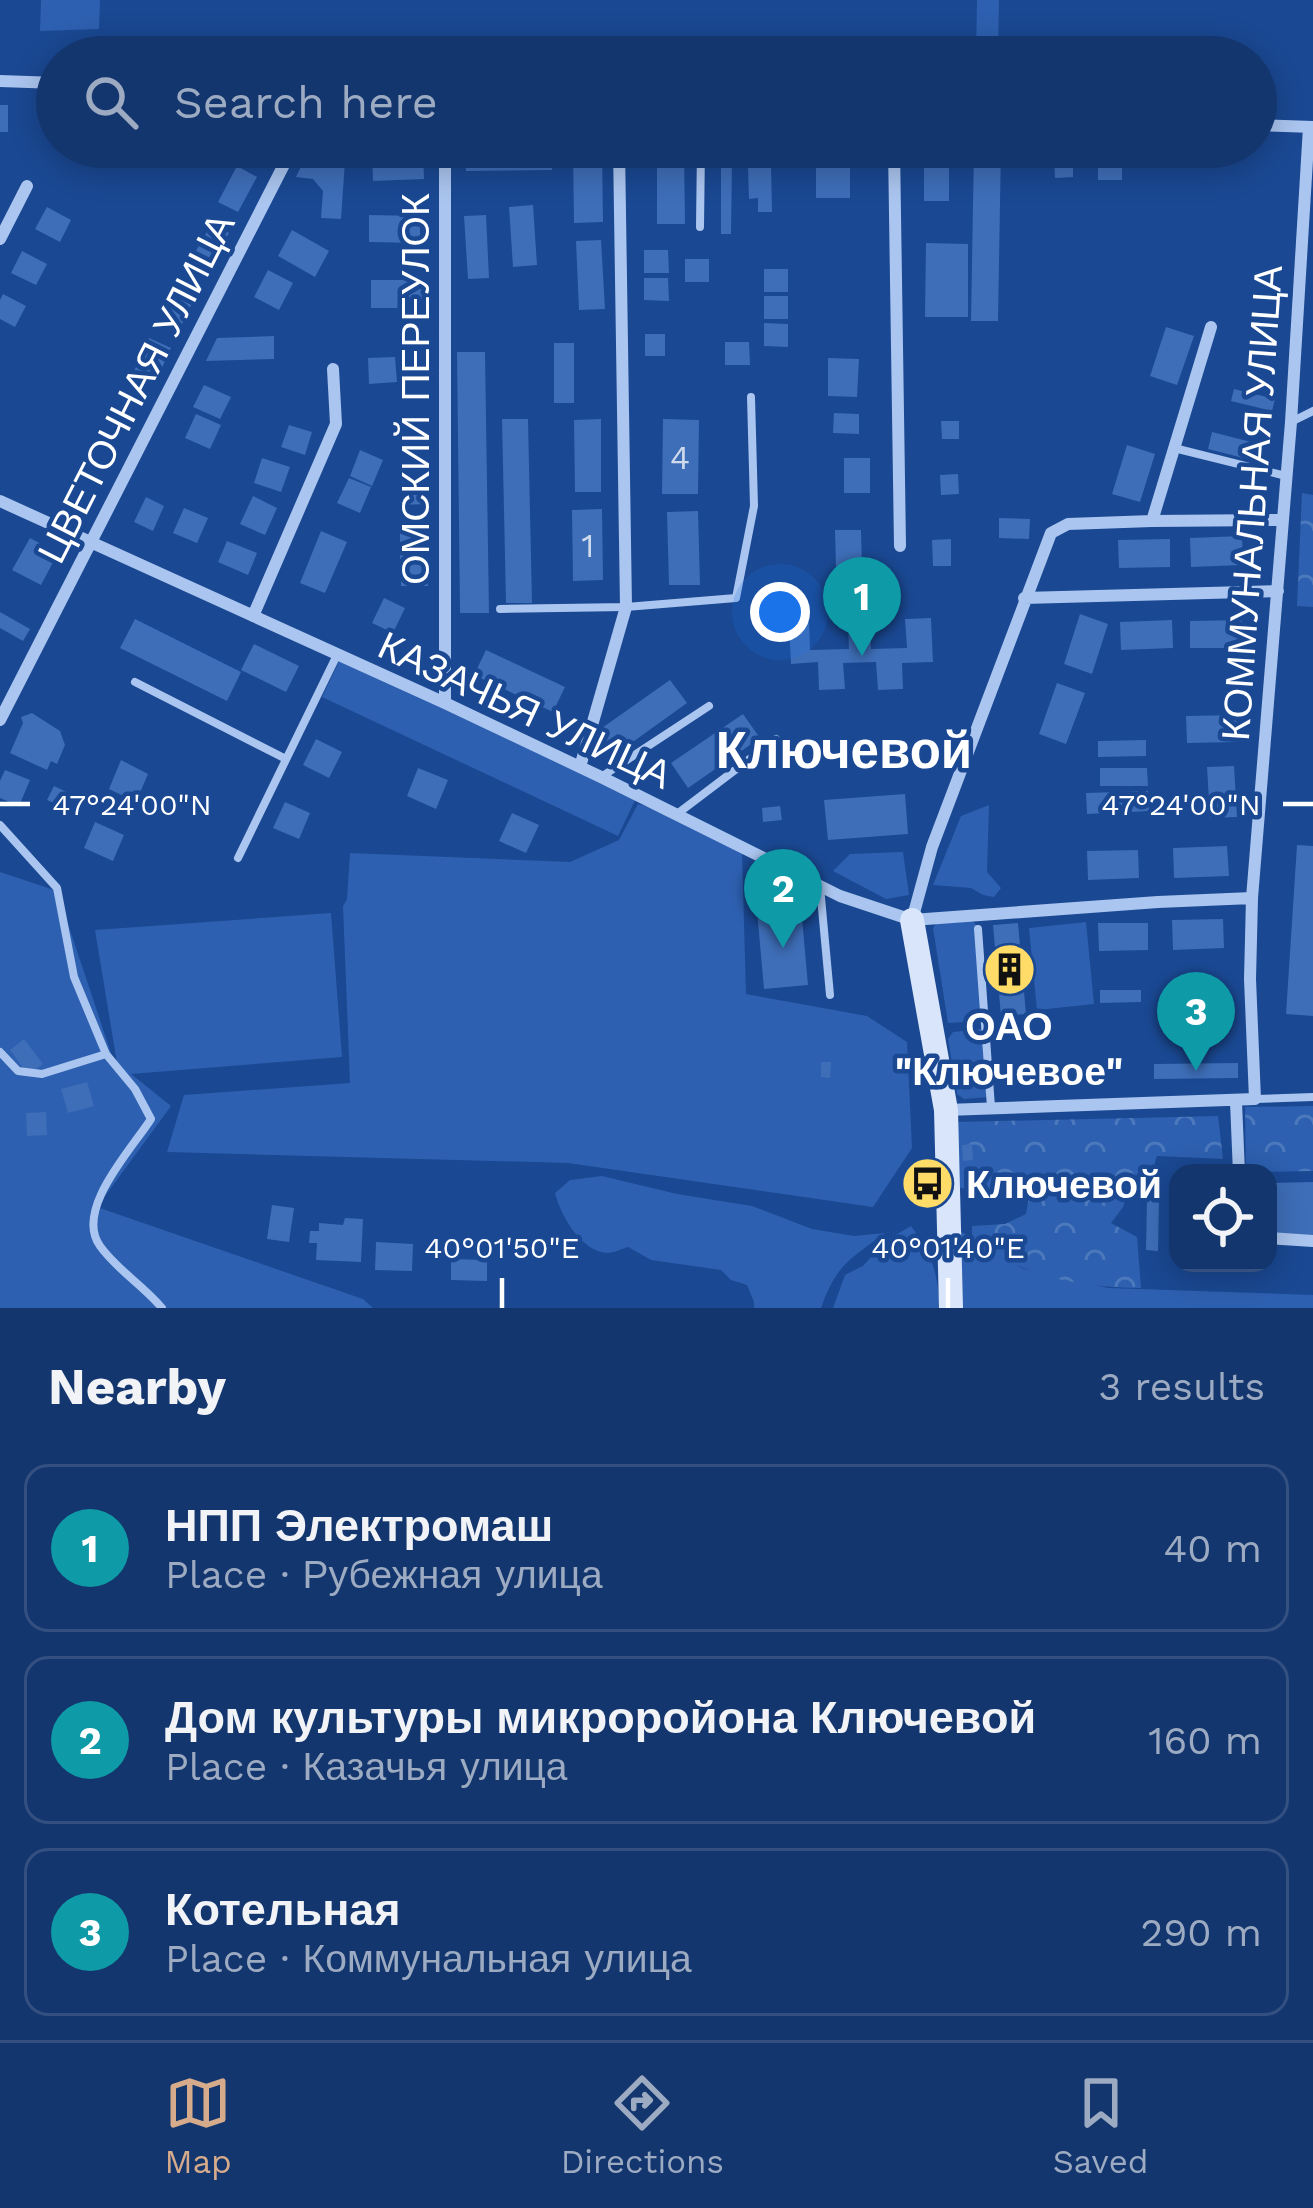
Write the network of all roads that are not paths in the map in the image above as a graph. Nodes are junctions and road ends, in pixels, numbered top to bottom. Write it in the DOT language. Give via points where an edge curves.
graph roads {
  1 [pos="0,81"];
  2 [pos="36,82"];
  3 [pos="1277,125"];
  4 [pos="1311,127"];
  5 [pos="282,168"];
  6 [pos="445,168"];
  7 [pos="619,168"];
  8 [pos="700,168"];
  9 [pos="894,168"];
  10 [pos="27,186"];
  11 [pos="700,227"];
  12 [pos="0,239"];
  13 [pos="1210,327"];
  14 [pos="333,369"];
  15 [pos="752,397"];
  16 [pos="1313,411"];
  17 [pos="1292,422"];
  18 [pos="1174,448"];
  19 [pos="1286,476"];
  20 [pos="0,501"];
  21 [pos="1282,520"];
  22 [pos="1153,521"];
  23 [pos="91,542"];
  24 [pos="900,546"];
  25 [pos="1278,591"];
  26 [pos="1024,598"];
  27 [pos="626,607"];
  28 [pos="500,609"];
  29 [pos="253,616"];
  30 [pos="338,654"];
  31 [pos="134,682"];
  32 [pos="445,703"];
  33 [pos="709,706"];
  34 [pos="0,720"];
  35 [pos="776,739"];
  36 [pos="286,759"];
  37 [pos="580,767"];
  38 [pos="601,777"];
  39 [pos="677,814"];
  40 [pos="0,825"];
  41 [pos="238,858"];
  42 [pos="820,886"];
  43 [pos="1252,898"];
  44 [pos="912,920"];
  45 [pos="978,929"];
  46 [pos="830,995"];
  47 [pos="0,1052"];
  48 [pos="106,1054"];
  49 [pos="1313,1097"];
  50 [pos="1255,1099"];
  51 [pos="1236,1102"];
  52 [pos="991,1109"];
  53 [pos="946,1110"];
  54 [pos="1239,1164"];
  55 [pos="1277,1239"];
  56 [pos="1313,1241"];
  57 [pos="162,1308"];
  58 [pos="951,1308"];
  1 -- 2 [label="street"];
  3 -- 4 [label="street"];
  4 -- 17 [label="street, КОММУНАЛЬНАЯ УЛИЦА"];
  5 -- 23 [label="street, ЦВЕТОЧНАЯ УЛИЦА"];
  6 -- 32 [label="street, ОМСКИЙ ПЕРЕУЛОК"];
  7 -- 27 [label="street"];
  8 -- 11 [label="lane"];
  9 -- 24 [label="street"];
  10 -- 12 [label="street"];
  13 -- 18 [label="street"];
  14 -- 29 [label="street" via="336,424"];
  15 -- 27 [label="lane" via="754,506 736,598"];
  16 -- 17 [label="lane"];
  17 -- 19 [label="street, КОММУНАЛЬНАЯ УЛИЦА"];
  18 -- 19 [label="lane"];
  18 -- 22 [label="street"];
  19 -- 21 [label="street, КОММУНАЛЬНАЯ УЛИЦА"];
  20 -- 23 [label="street, КАЗАЧЬЯ УЛИЦА"];
  21 -- 22 [label="street"];
  21 -- 25 [label="street, КОММУНАЛЬНАЯ УЛИЦА"];
  22 -- 26 [label="street" via="1068,524 1051,533"];
  23 -- 29 [label="street, КАЗАЧЬЯ УЛИЦА"];
  23 -- 34 [label="street, ЦВЕТОЧНАЯ УЛИЦА"];
  25 -- 26 [label="street"];
  25 -- 43 [label="street, КОММУНАЛЬНАЯ УЛИЦА"];
  26 -- 44 [label="street"];
  27 -- 28 [label="lane"];
  27 -- 37 [label="street"];
  29 -- 30 [label="street, КАЗАЧЬЯ УЛИЦА"];
  30 -- 32 [label="street, КАЗАЧЬЯ УЛИЦА"];
  30 -- 36 [label="lane"];
  31 -- 36 [label="lane"];
  32 -- 37 [label="street, КАЗАЧЬЯ УЛИЦА"];
  33 -- 38 [label="lane"];
  35 -- 39 [label="lane"];
  36 -- 41 [label="lane"];
  37 -- 38 [label="street, КАЗАЧЬЯ УЛИЦА"];
  38 -- 39 [label="street, КАЗАЧЬЯ УЛИЦА"];
  39 -- 42 [label="street, КАЗАЧЬЯ УЛИЦА"];
  40 -- 48 [label="lane" via="57,888 74,977"];
  42 -- 44 [label="street, КАЗАЧЬЯ УЛИЦА"];
  42 -- 46 [label="lane"];
  43 -- 44 [label="street, КАЗАЧЬЯ УЛИЦА"];
  43 -- 50 [label="street, КОММУНАЛЬНАЯ УЛИЦА"];
  44 -- 53 [label="street"];
  45 -- 52 [label="lane"];
  47 -- 48 [label="lane" via="18,1071 42,1074"];
  48 -- 57 [label="lane" via="152,1119 95,1203 92,1223 97,1243"];
  49 -- 50 [label="lane"];
  50 -- 51 [label="street"];
  51 -- 52 [label="street"];
  51 -- 54 [label="street"];
  52 -- 53 [label="street"];
  53 -- 58 [label="street"];
  55 -- 56 [label="street"];
}
